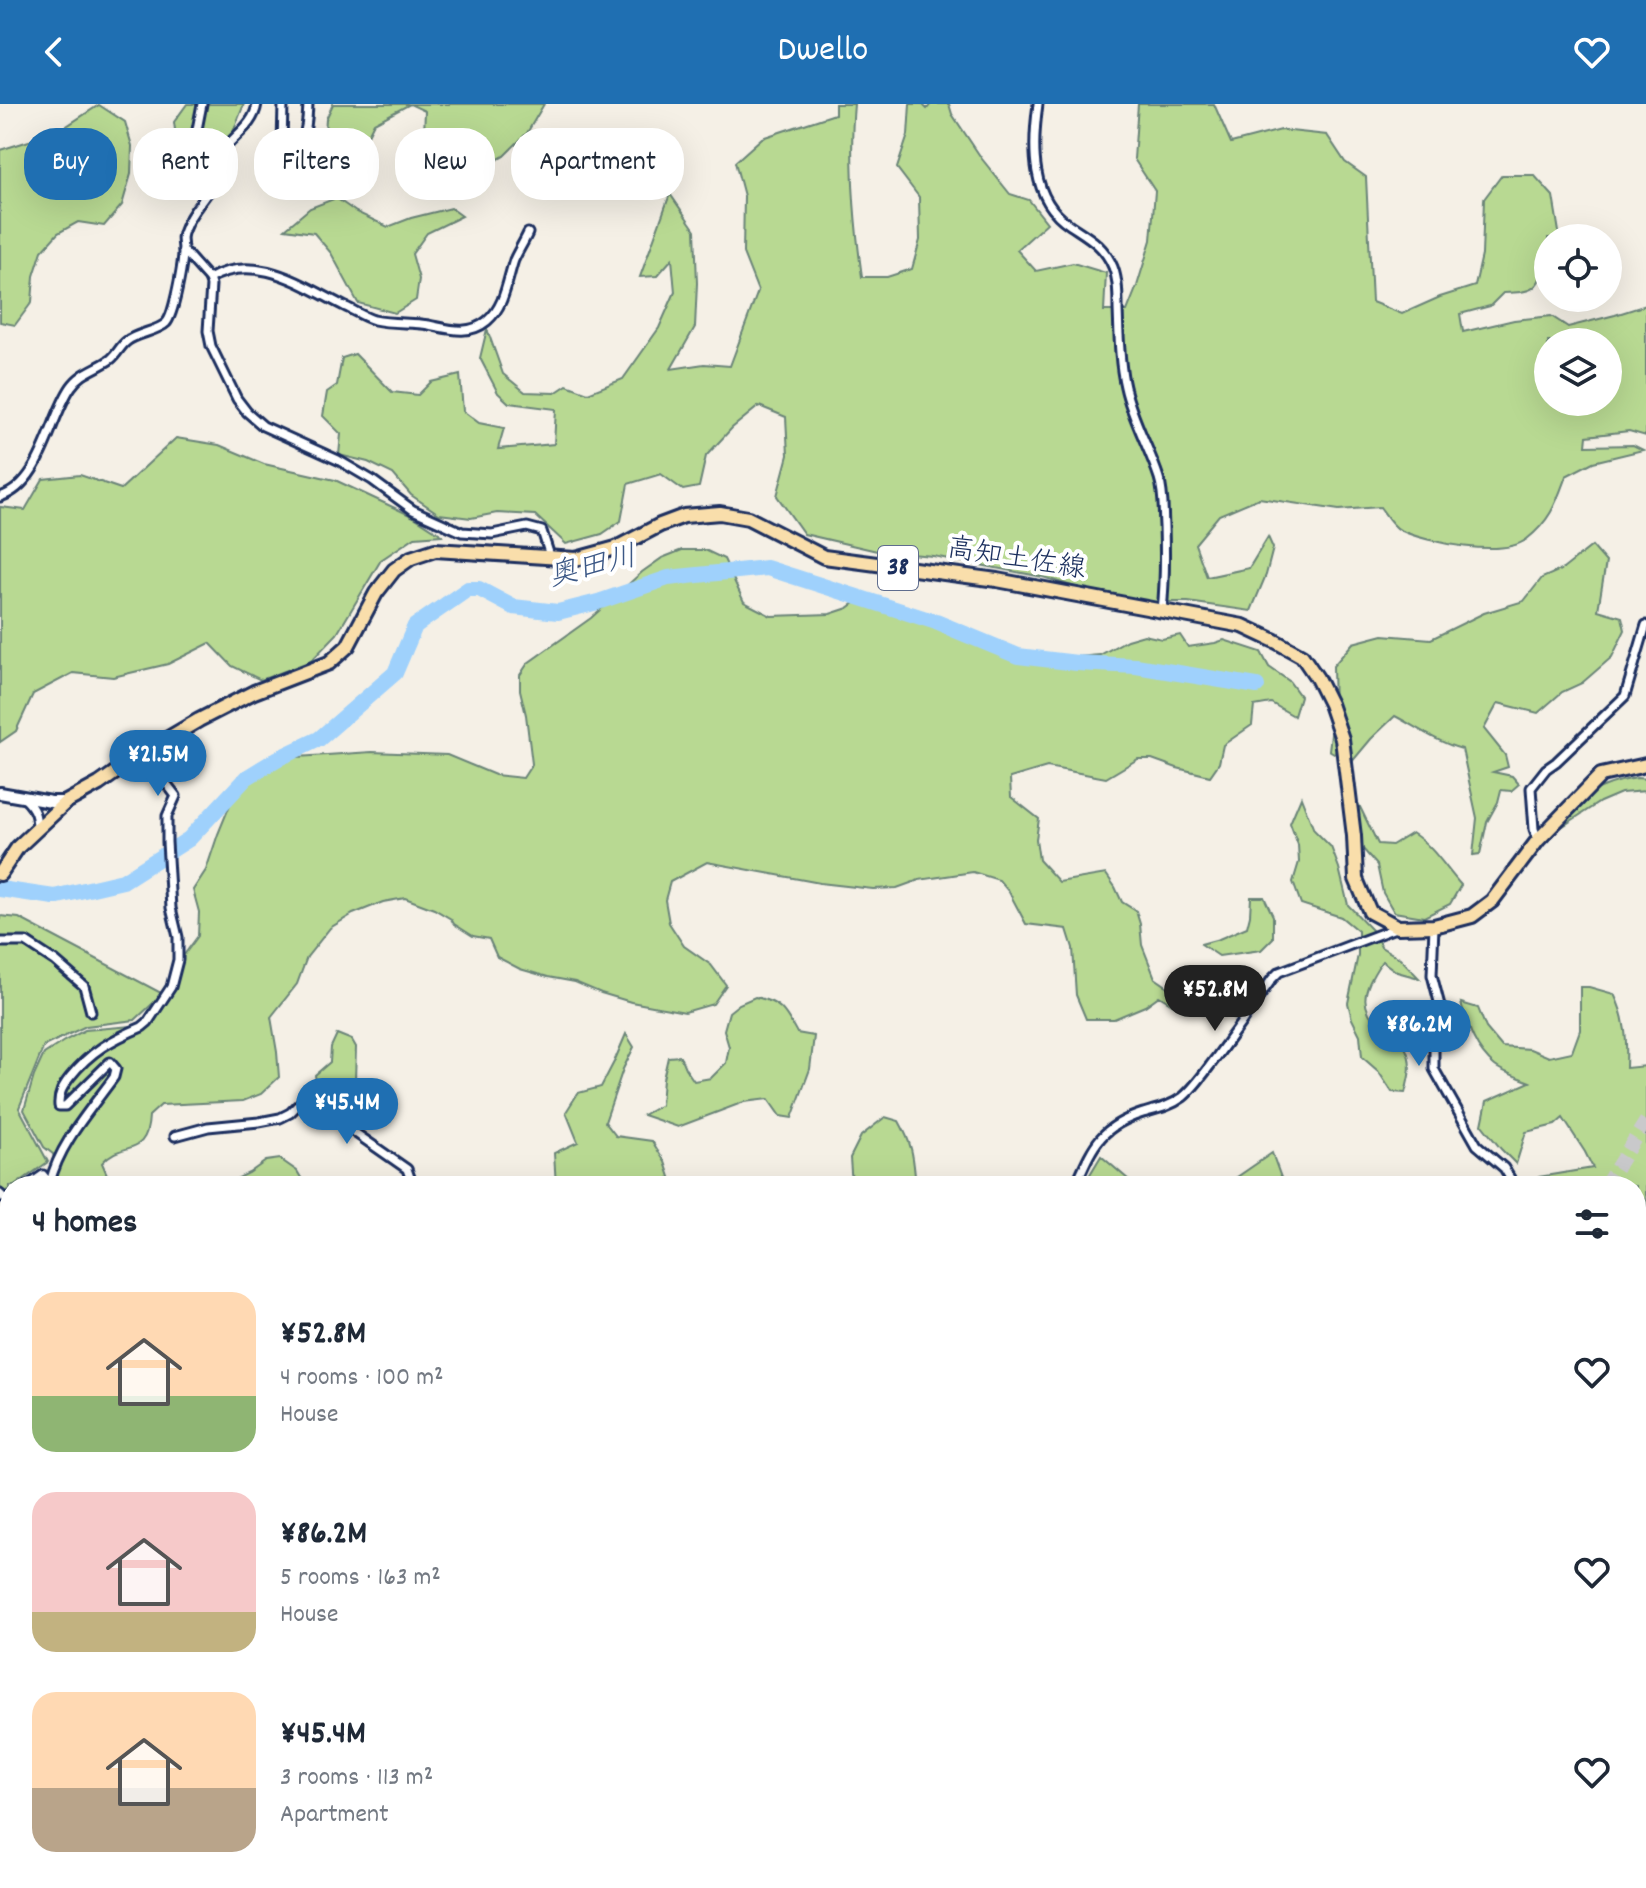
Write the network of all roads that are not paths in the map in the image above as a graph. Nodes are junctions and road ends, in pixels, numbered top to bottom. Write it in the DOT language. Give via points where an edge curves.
graph roads {
  1 [pos="202,104"];
  2 [pos="257,104"];
  3 [pos="283,104"];
  4 [pos="308,104"];
  5 [pos="1038,104"];
  6 [pos="197,128"];
  7 [pos="238,134"];
  8 [pos="202,200"];
  9 [pos="528,233"];
  10 [pos="183,250"];
  11 [pos="209,279"];
  12 [pos="0,497"];
  13 [pos="550,556"];
  14 [pos="1162,611"];
  15 [pos="1646,625"];
  16 [pos="143,753"];
  17 [pos="1646,765"];
  18 [pos="0,793"];
  19 [pos="24,798"];
  20 [pos="66,802"];
  21 [pos="37,830"];
  22 [pos="1538,840"];
  23 [pos="2,870"];
  24 [pos="1434,926"];
  25 [pos="1398,927"];
  26 [pos="0,942"];
  27 [pos="91,1012"];
  28 [pos="175,1136"];
  29 [pos="52,1176"];
  30 [pos="409,1176"];
  31 [pos="1080,1176"];
  32 [pos="1509,1176"];
  1 -- 6 [label="street"];
  2 -- 7 [label="street" via="253,120"];
  3 -- 4 [label="street" via="282,145 289,146 299,143 307,129"];
  5 -- 14 [label="street" via="1036,165 1045,201 1068,224 1090,236 1113,267 1125,387 1162,492"];
  8 -- 10 [label="street" via="183,231"];
  9 -- 11 [label="street" via="499,306 475,329 373,319 253,267"];
  10 -- 11 [label="street"];
  10 -- 12 [label="street" via="174,307 166,323 128,340 111,359 74,382 36,464 24,481"];
  11 -- 13 [label="street" via="211,346 237,399 254,419 347,465 413,510 462,532 492,534 527,527 542,531"];
  13 -- 14 [label="main road, 高知土佐線 / 38" via="576,559 616,548 684,516 720,513 748,518 824,557 997,580"];
  13 -- 16 [label="main road, 高知土佐線 / 38" via="435,550 411,558 376,593 348,646 329,663 254,692"];
  14 -- 25 [label="main road, 高知土佐線 / 38" via="1243,626 1302,656 1330,704 1342,739 1356,879 1370,912"];
  15 -- 22 [label="street" via="1625,696 1531,788"];
  16 -- 20 [label="main road, 高知土佐線 / 38"];
  16 -- 29 [label="street" via="176,796 167,816 167,842 178,960 171,987 148,1022 99,1048 62,1088 59,1106 110,1062 116,1069"];
  17 -- 22 [label="main road" via="1601,775"];
  18 -- 19 [label="street"];
  19 -- 20 [label="street"];
  19 -- 21 [label="street" via="34,808"];
  20 -- 21 [label="main road, 高知土佐線 / 38"];
  21 -- 23 [label="main road, 高知土佐線 / 38"];
  22 -- 24 [label="main road" via="1492,901 1472,916"];
  24 -- 25 [label="main road"];
  24 -- 32 [label="street" via="1432,975 1443,1017 1434,1043 1434,1069 1477,1145"];
  25 -- 31 [label="street" via="1279,972 1183,1097 1112,1126 1099,1138"];
  26 -- 27 [label="street" via="26,942 55,961 84,986"];
  28 -- 30 [label="street" via="280,1118 314,1089 341,1123 407,1169"];
}
